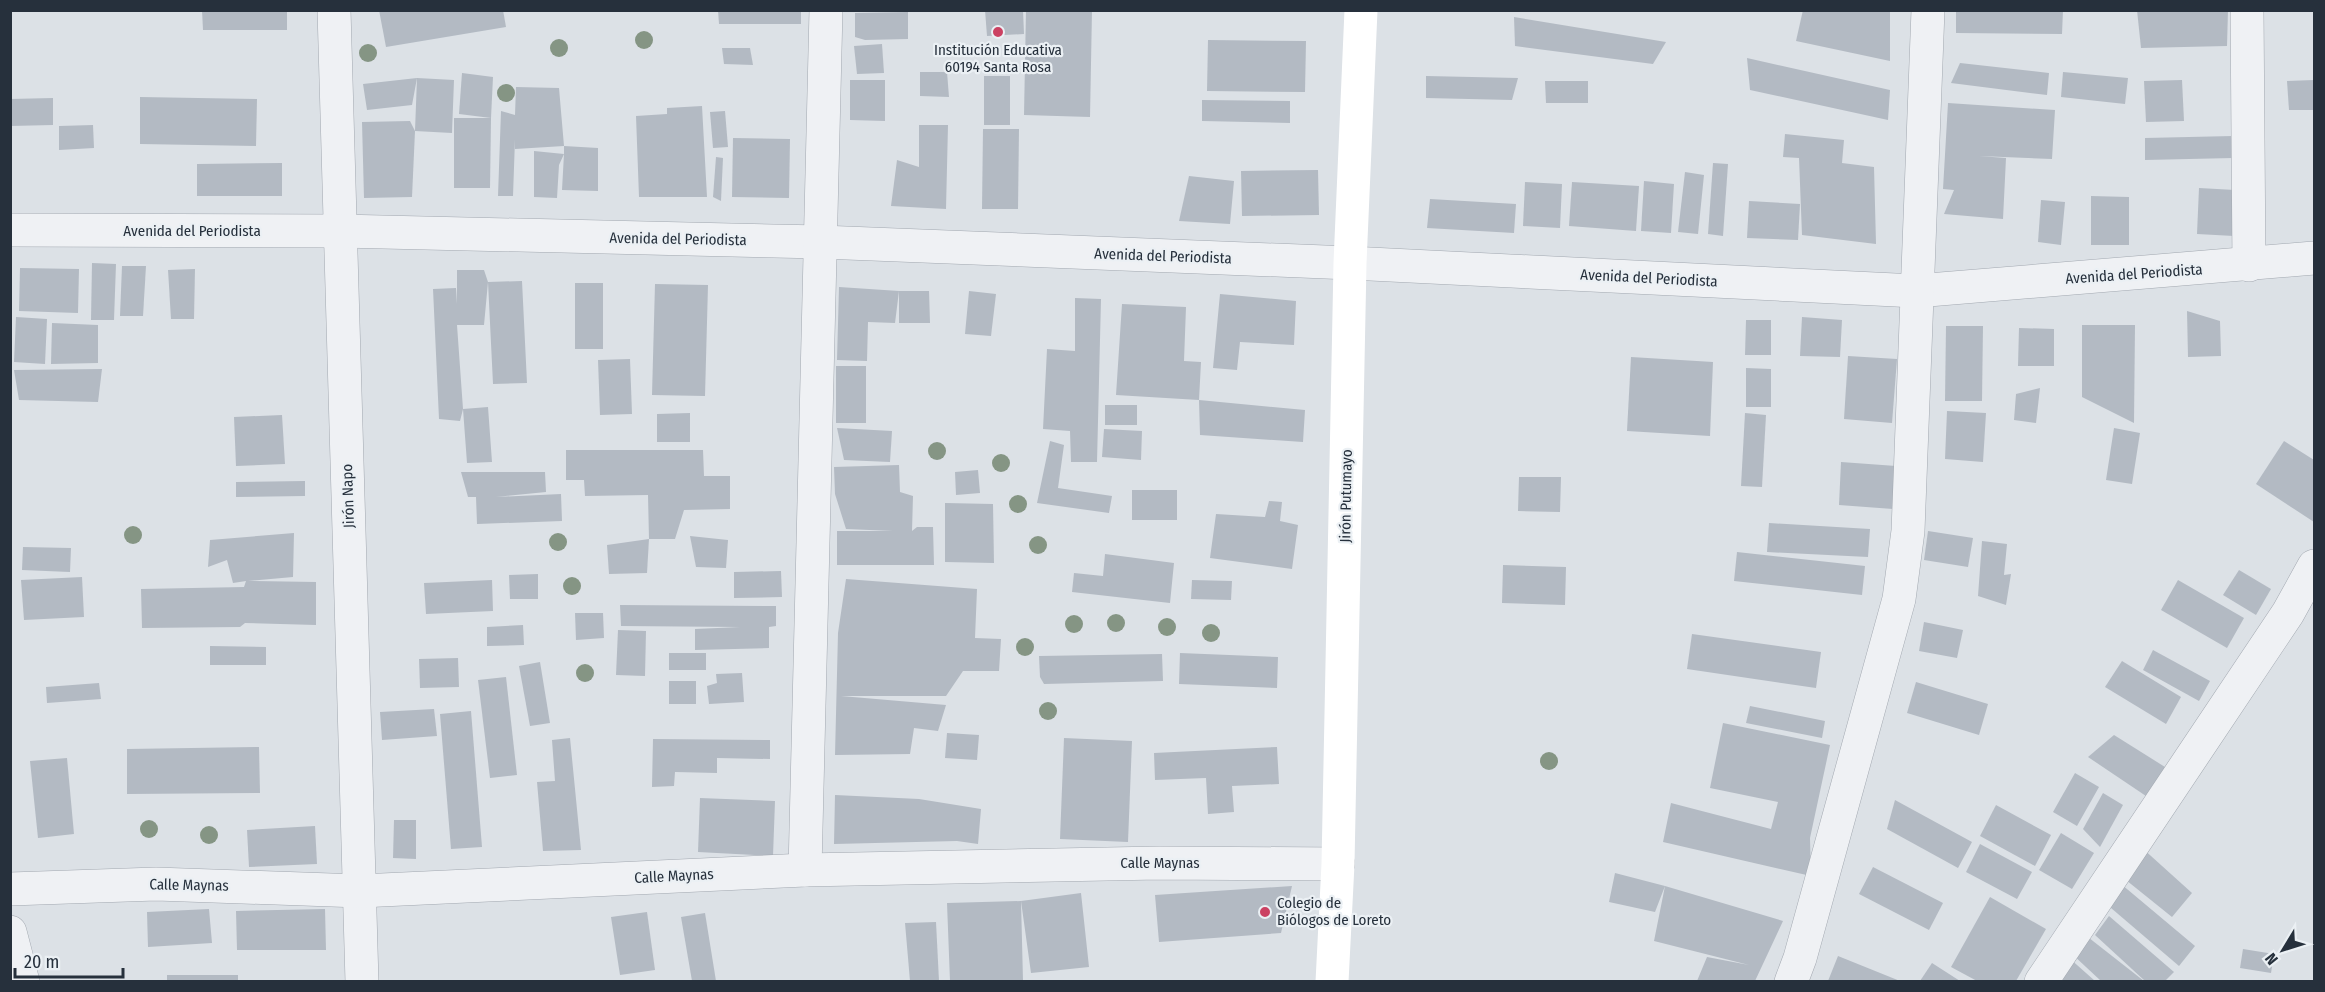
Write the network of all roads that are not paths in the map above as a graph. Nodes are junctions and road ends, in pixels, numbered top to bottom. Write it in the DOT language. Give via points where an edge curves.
graph roads {
  1 [pos="334,10"];
  2 [pos="826,10"];
  3 [pos="1361,10"];
  4 [pos="1928,10"];
  5 [pos="2247,10"];
  6 [pos="10,230"];
  7 [pos="340,231"];
  8 [pos="821,242"];
  9 [pos="2314,258"];
  10 [pos="1350,263"];
  11 [pos="2249,265"];
  12 [pos="1916,291"];
  13 [pos="2314,566"];
  14 [pos="2301,614"];
  15 [pos="1338,864"];
  16 [pos="806,870"];
  17 [pos="10,889"];
  18 [pos="360,891"];
  19 [pos="10,932"];
  20 [pos="23,981"];
  21 [pos="362,981"];
  22 [pos="1332,981"];
  23 [pos="1791,981"];
  24 [pos="2041,981"];
  1 -- 7 [label="street, Jirón Napo"];
  2 -- 8 [label="street"];
  3 -- 10 [label="street, Jirón Putumayo"];
  4 -- 12 [label="street"];
  5 -- 11 [label="street"];
  6 -- 7 [label="street, Avenida del Periodista"];
  7 -- 8 [label="street, Avenida del Periodista"];
  7 -- 18 [label="street, Jirón Napo"];
  8 -- 10 [label="street, Avenida del Periodista"];
  8 -- 16 [label="street"];
  9 -- 11 [label="street, Avenida del Periodista"];
  10 -- 12 [label="street, Avenida del Periodista"];
  10 -- 15 [label="street, Jirón Putumayo"];
  11 -- 12 [label="street, Avenida del Periodista"];
  12 -- 23 [label="street" via="1908,531 1899,599"];
  13 -- 14 [label="street"];
  14 -- 24 [label="street"];
  15 -- 16 [label="street, Calle Maynas" via="1159,863"];
  15 -- 22 [label="street, Jirón Putumayo"];
  16 -- 18 [label="street, Calle Maynas"];
  17 -- 18 [label="street, Calle Maynas" via="156,884"];
  18 -- 21 [label="street, Jirón Napo"];
  19 -- 20 [label="street"];
}
